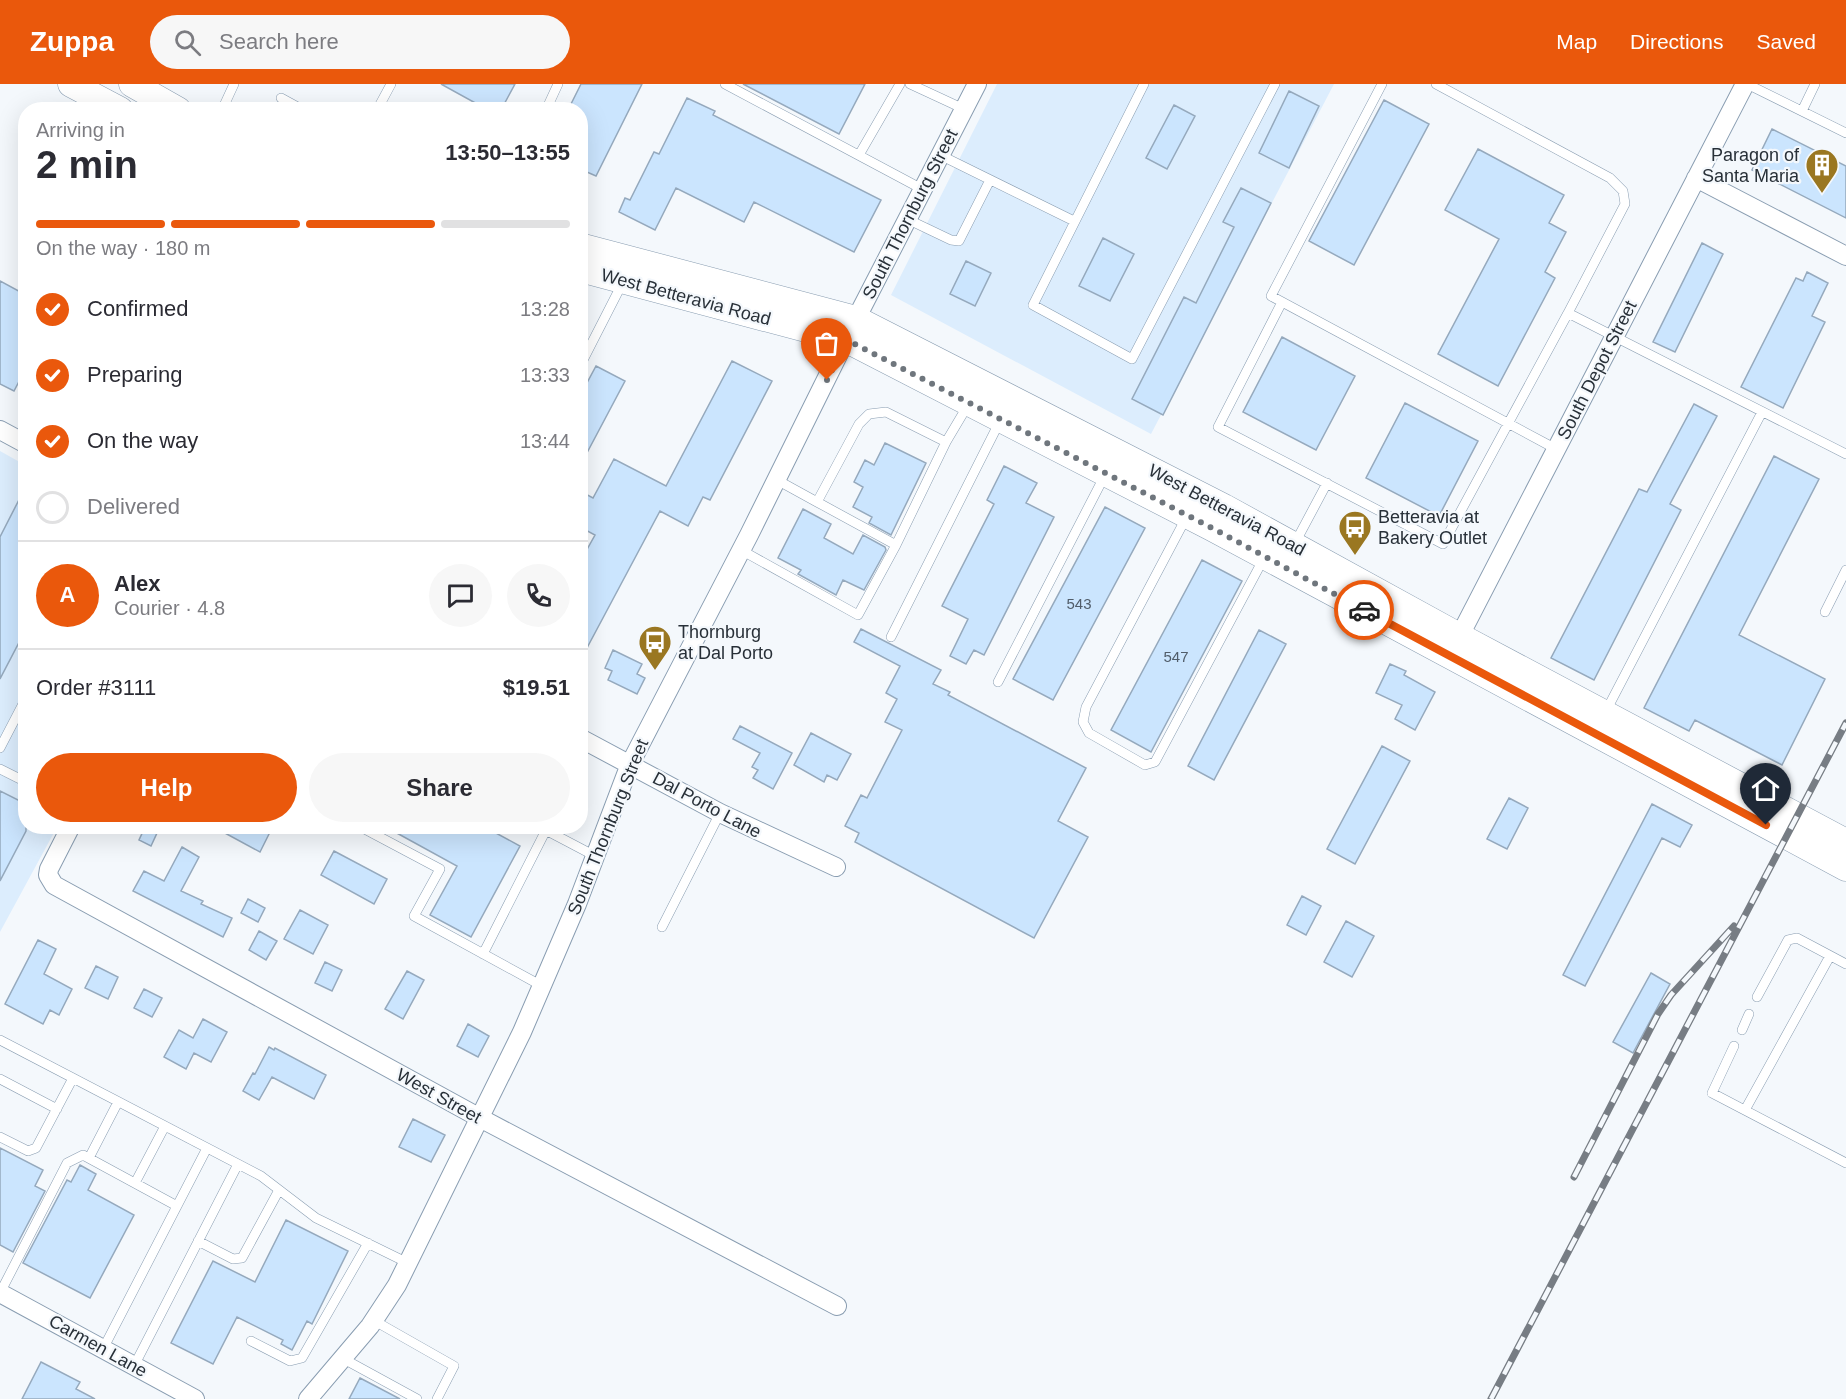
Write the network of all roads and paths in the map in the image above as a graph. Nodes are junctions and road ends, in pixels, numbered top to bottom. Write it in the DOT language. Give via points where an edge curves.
graph roads {
  1 [pos="71,84"];
  2 [pos="132,84"];
  3 [pos="234,84"];
  4 [pos="391,84"];
  5 [pos="558,84"];
  6 [pos="725,84"];
  7 [pos="900,84"];
  8 [pos="910,84"];
  9 [pos="977,84"];
  10 [pos="1144,84"];
  11 [pos="1275,84"];
  12 [pos="1382,84"];
  13 [pos="1436,84"];
  14 [pos="1746,84"];
  15 [pos="1815,84"];
  16 [pos="280,98"];
  17 [pos="105,102"];
  18 [pos="164,102"];
  19 [pos="226,102"];
  20 [pos="288,102"];
  21 [pos="381,102"];
  22 [pos="550,102"];
  23 [pos="964,108"];
  24 [pos="1802,111"];
  25 [pos="1846,133"];
  26 [pos="859,155"];
  27 [pos="940,155"];
  28 [pos="1696,178"];
  29 [pos="990,180"];
  30 [pos="922,189"];
  31 [pos="907,219"];
  32 [pos="1074,221"];
  33 [pos="588,248"];
  34 [pos="1846,256"];
  35 [pos="588,270"];
  36 [pos="624,280"];
  37 [pos="1282,302"];
  38 [pos="1568,313"];
  39 [pos="852,329"];
  40 [pos="1614,337"];
  41 [pos="588,350"];
  42 [pos="969,402"];
  43 [pos="1762,412"];
  44 [pos="1001,419"];
  45 [pos="1509,424"];
  46 [pos="0,430"];
  47 [pos="18,440"];
  48 [pos="946,442"];
  49 [pos="1556,449"];
  50 [pos="1846,454"];
  51 [pos="1106,473"];
  52 [pos="777,480"];
  53 [pos="1327,483"];
  54 [pos="817,502"];
  55 [pos="1188,515"];
  56 [pos="896,545"];
  57 [pos="1294,546"];
  58 [pos="741,550"];
  59 [pos="1265,556"];
  60 [pos="1846,570"];
  61 [pos="1825,612"];
  62 [pos="891,637"];
  63 [pos="1454,646"];
  64 [pos="998,682"];
  65 [pos="18,713"];
  66 [pos="1605,714"];
  67 [pos="588,742"];
  68 [pos="0,748"];
  69 [pos="630,764"];
  70 [pos="0,769"];
  71 [pos="18,778"];
  72 [pos="720,813"];
  73 [pos="67,834"];
  74 [pos="374,834"];
  75 [pos="539,834"];
  76 [pos="553,834"];
  77 [pos="1846,842"];
  78 [pos="595,856"];
  79 [pos="836,867"];
  80 [pos="1846,868"];
  81 [pos="662,927"];
  82 [pos="483,954"];
  83 [pos="1830,956"];
  84 [pos="1846,964"];
  85 [pos="542,986"];
  86 [pos="1757,997"];
  87 [pos="1749,1014"];
  88 [pos="1742,1030"];
  89 [pos="0,1040"];
  90 [pos="1734,1046"];
  91 [pos="73,1078"];
  92 [pos="0,1079"];
  93 [pos="118,1102"];
  94 [pos="57,1109"];
  95 [pos="1745,1110"];
  96 [pos="480,1118"];
  97 [pos="165,1126"];
  98 [pos="0,1137"];
  99 [pos="207,1148"];
  100 [pos="89,1158"];
  101 [pos="1844,1158"];
  102 [pos="238,1164"];
  103 [pos="135,1183"];
  104 [pos="279,1190"];
  105 [pos="177,1206"];
  106 [pos="198,1241"];
  107 [pos="368,1243"];
  108 [pos="408,1263"];
  109 [pos="0,1293"];
  110 [pos="837,1306"];
  111 [pos="373,1320"];
  112 [pos="251,1341"];
  113 [pos="103,1349"];
  114 [pos="342,1358"];
  115 [pos="134,1366"];
  116 [pos="195,1399"];
  117 [pos="308,1399"];
  118 [pos="417,1399"];
  119 [pos="437,1399"];
  1 -- 17 [label="main road"];
  2 -- 18 [label="main road"];
  3 -- 19 [label="lane"];
  4 -- 21 [label="lane"];
  5 -- 22 [label="lane"];
  6 -- 26 [label="lane"];
  7 -- 26 [label="lane"];
  8 -- 23 [label="lane"];
  9 -- 23 [label="street, South Thornburg Street"];
  10 -- 32 [label="lane"];
  11 -- 32 [label="lane" via="1132,359 1033,305"];
  12 -- 37 [label="lane" via="1271,296"];
  13 -- 38 [label="lane" via="1610,178 1623,191 1625,204"];
  14 -- 24 [label="lane"];
  14 -- 28 [label="street, South Depot Street"];
  15 -- 24 [label="lane"];
  16 -- 20 [label="lane"];
  23 -- 27 [label="street, South Thornburg Street"];
  24 -- 25 [label="lane"];
  26 -- 30 [label="lane"];
  27 -- 29 [label="lane"];
  27 -- 30 [label="street, South Thornburg Street"];
  28 -- 34 [label="street"];
  28 -- 40 [label="street, South Depot Street"];
  29 -- 31 [label="lane" via="960,241"];
  29 -- 32 [label="lane"];
  30 -- 31 [label="street, South Thornburg Street"];
  31 -- 39 [label="street, South Thornburg Street"];
  33 -- 39 [label="main road, West Betteravia Road"];
  35 -- 36 [label="main road, West Betteravia Road"];
  36 -- 39 [label="main road, West Betteravia Road"];
  36 -- 41 [label="lane"];
  37 -- 45 [label="lane"];
  37 -- 53 [label="lane" via="1218,427"];
  38 -- 40 [label="lane"];
  38 -- 45 [label="lane"];
  39 -- 42 [label="main road, West Betteravia Road"];
  39 -- 52 [label="street, South Thornburg Street"];
  39 -- 57 [label="main road, West Betteravia Road" via="1224,507"];
  40 -- 43 [label="lane"];
  40 -- 49 [label="street, South Depot Street"];
  42 -- 44 [label="main road, West Betteravia Road"];
  42 -- 48 [label="lane"];
  43 -- 50 [label="lane"];
  43 -- 66 [label="lane"];
  44 -- 51 [label="main road, West Betteravia Road"];
  44 -- 62 [label="lane"];
  45 -- 49 [label="lane"];
  45 -- 53 [label="lane" via="1443,544"];
  46 -- 47 [label="street"];
  48 -- 54 [label="lane" via="886,412 869,414 859,424"];
  48 -- 56 [label="lane"];
  49 -- 63 [label="street, South Depot Street"];
  51 -- 55 [label="main road, West Betteravia Road"];
  51 -- 64 [label="lane"];
  52 -- 54 [label="lane"];
  52 -- 58 [label="street, South Thornburg Street"];
  53 -- 57 [label="lane"];
  54 -- 56 [label="lane"];
  55 -- 59 [label="main road, West Betteravia Road"];
  55 -- 59 [label="lane" via="1086,706 1083,722 1089,733 1145,765 1155,762"];
  56 -- 58 [label="lane" via="858,615"];
  57 -- 63 [label="main road, West Betteravia Road"];
  58 -- 69 [label="street, South Thornburg Street"];
  59 -- 63 [label="main road, West Betteravia Road"];
  60 -- 61 [label="lane"];
  63 -- 66 [label="main road, West Betteravia Road"];
  63 -- 80 [label="main road, West Betteravia Road"];
  65 -- 68 [label="lane"];
  66 -- 77 [label="main road, West Betteravia Road"];
  67 -- 69 [label="street, Dal Porto Lane"];
  69 -- 72 [label="street, Dal Porto Lane"];
  69 -- 78 [label="street, South Thornburg Street"];
  70 -- 71 [label="lane"];
  72 -- 79 [label="street, Dal Porto Lane"];
  72 -- 81 [label="lane"];
  73 -- 96 [label="street, West Street" via="48,875 54,885"];
  74 -- 82 [label="lane" via="440,869 414,916"];
  75 -- 82 [label="lane"];
  76 -- 78 [label="lane"];
  78 -- 85 [label="street, South Thornburg Street"];
  82 -- 85 [label="lane"];
  83 -- 84 [label="lane"];
  83 -- 86 [label="lane" via="1797,938 1788,940"];
  83 -- 95 [label="lane"];
  85 -- 96 [label="street, South Thornburg Street"];
  87 -- 88 [label="lane"];
  89 -- 91 [label="lane"];
  90 -- 95 [label="lane" via="1712,1093"];
  91 -- 93 [label="lane"];
  91 -- 94 [label="lane"];
  92 -- 94 [label="lane"];
  93 -- 97 [label="lane"];
  93 -- 100 [label="lane"];
  94 -- 98 [label="lane" via="36,1148 28,1151"];
  95 -- 101 [label="lane"];
  96 -- 108 [label="street, South Thornburg Street"];
  96 -- 110 [label="street, West Street"];
  97 -- 99 [label="lane"];
  97 -- 103 [label="lane"];
  99 -- 102 [label="lane"];
  99 -- 105 [label="lane"];
  100 -- 103 [label="lane"];
  100 -- 109 [label="lane" via="83,1155 67,1163"];
  102 -- 104 [label="lane"];
  102 -- 106 [label="lane"];
  103 -- 105 [label="lane"];
  104 -- 106 [label="lane" via="242,1258 233,1259"];
  104 -- 107 [label="lane" via="316,1218"];
  105 -- 113 [label="lane"];
  106 -- 115 [label="lane"];
  107 -- 108 [label="lane"];
  107 -- 112 [label="lane" via="302,1358 290,1361"];
  108 -- 111 [label="street, South Thornburg Street"];
  109 -- 113 [label="street, Carmen Lane"];
  111 -- 114 [label="street, South Thornburg Street"];
  111 -- 119 [label="lane" via="454,1366"];
  113 -- 115 [label="street, Carmen Lane"];
  114 -- 117 [label="street, South Thornburg Street"];
  114 -- 118 [label="lane"];
  115 -- 116 [label="street, Carmen Lane"];
}
